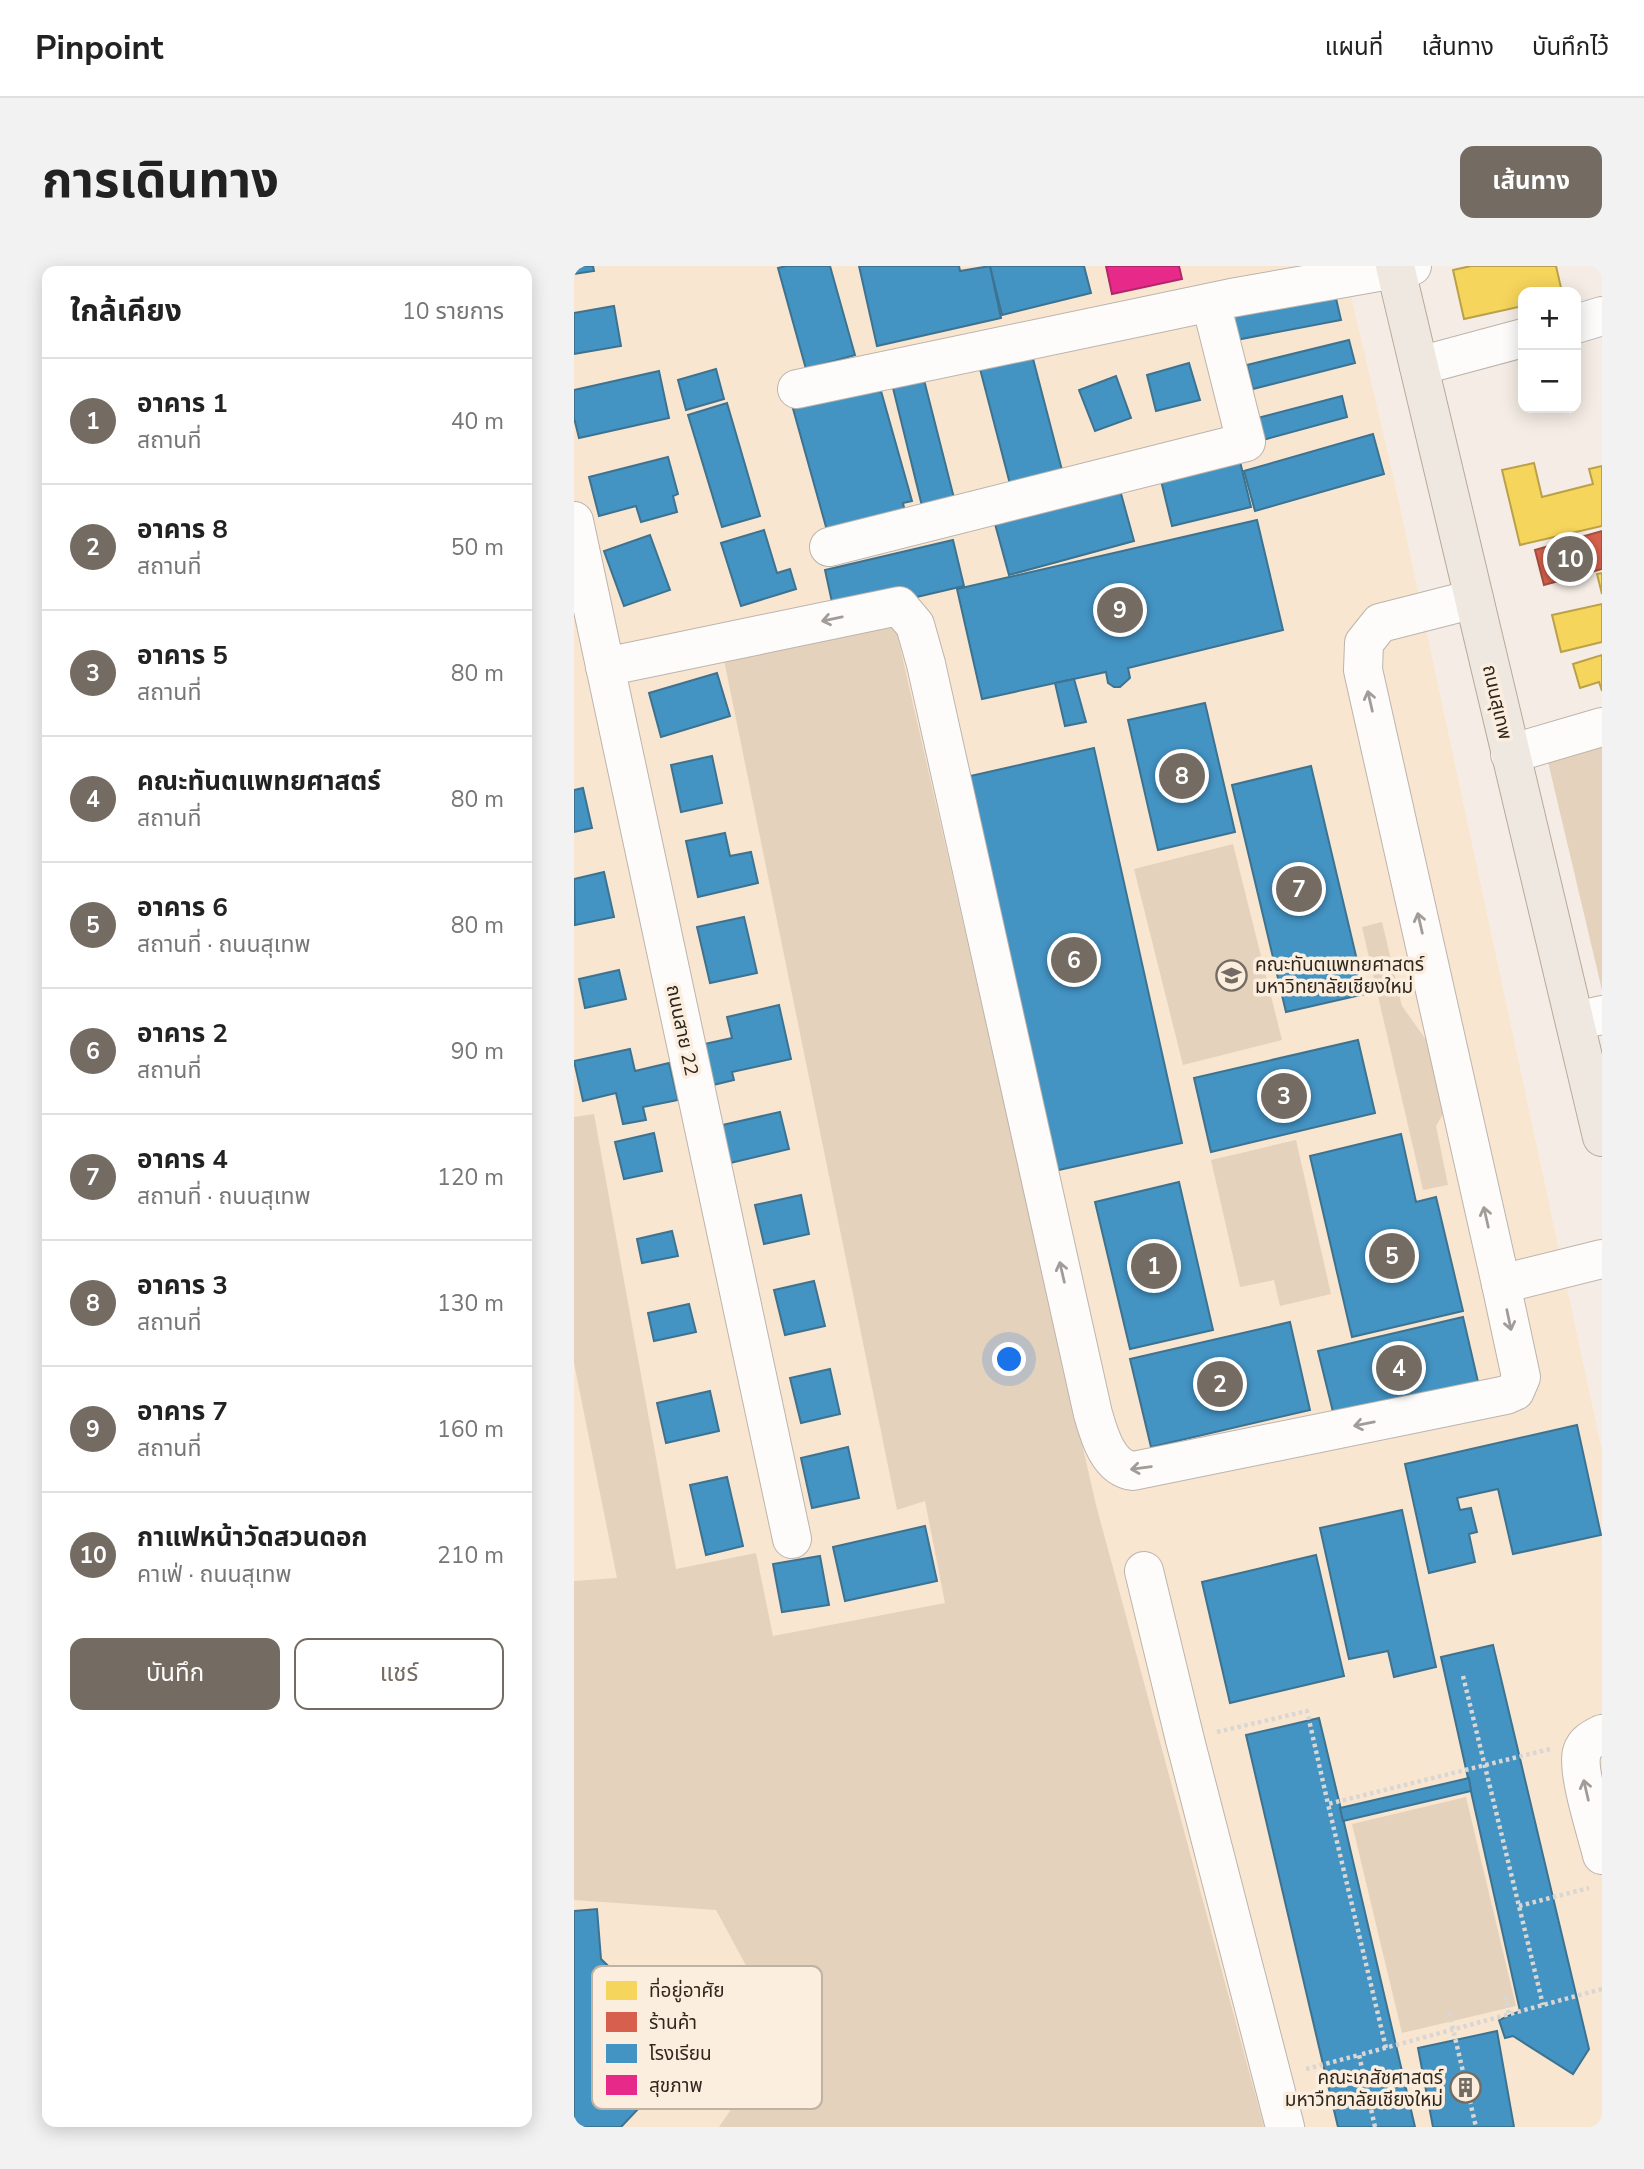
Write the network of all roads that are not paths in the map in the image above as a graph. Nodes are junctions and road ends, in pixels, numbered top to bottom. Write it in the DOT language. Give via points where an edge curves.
graph roads {
  1 [pos="1401,267"];
  2 [pos="1222,289"];
  3 [pos="1602,316"];
  4 [pos="1581,322"];
  5 [pos="1518,339"];
  6 [pos="1419,366"];
  7 [pos="797,389"];
  8 [pos="574,521"];
  9 [pos="829,547"];
  10 [pos="1474,598"];
  11 [pos="583,605"];
  12 [pos="605,667"];
  13 [pos="1602,727"];
  14 [pos="1510,754"];
  15 [pos="1589,1018"];
  16 [pos="1602,1137"];
  17 [pos="1602,1259"];
  18 [pos="1501,1284"];
  19 [pos="792,1539"];
  20 [pos="1144,1571"];
  21 [pos="1592,1747"];
  22 [pos="1596,1871"];
  23 [pos="1285,2127"];
  1 -- 2 [label="street"];
  1 -- 6 [label="main road, ถนนสุเทพ"];
  2 -- 7 [label="street"];
  2 -- 9 [label="street" via="1246,442"];
  3 -- 4 [label="street"];
  5 -- 6 [label="street"];
  6 -- 10 [label="main road, ถนนสุเทพ"];
  8 -- 11 [label="street, ถนนสาย 22"];
  10 -- 14 [label="main road, ถนนสุเทพ"];
  18 -- 10 [label="street, one-way" via="1363,670 1364,643 1380,623"];
  11 -- 12 [label="street, ถนนสาย 22"];
  18 -- 12 [label="street, one-way" via="1520,1372 1515,1391 1133,1471 1119,1466 1093,1414 915,625 899,606"];
  12 -- 19 [label="street, ถนนสาย 22"];
  13 -- 14 [label="street"];
  14 -- 15 [label="main road, ถนนสุเทพ"];
  15 -- 16 [label="main road, ถนนสุเทพ"];
  17 -- 18 [label="street"];
  20 -- 23 [label="street"];
  22 -- 21 [label="street, one-way" via="1584,1780"];
}
